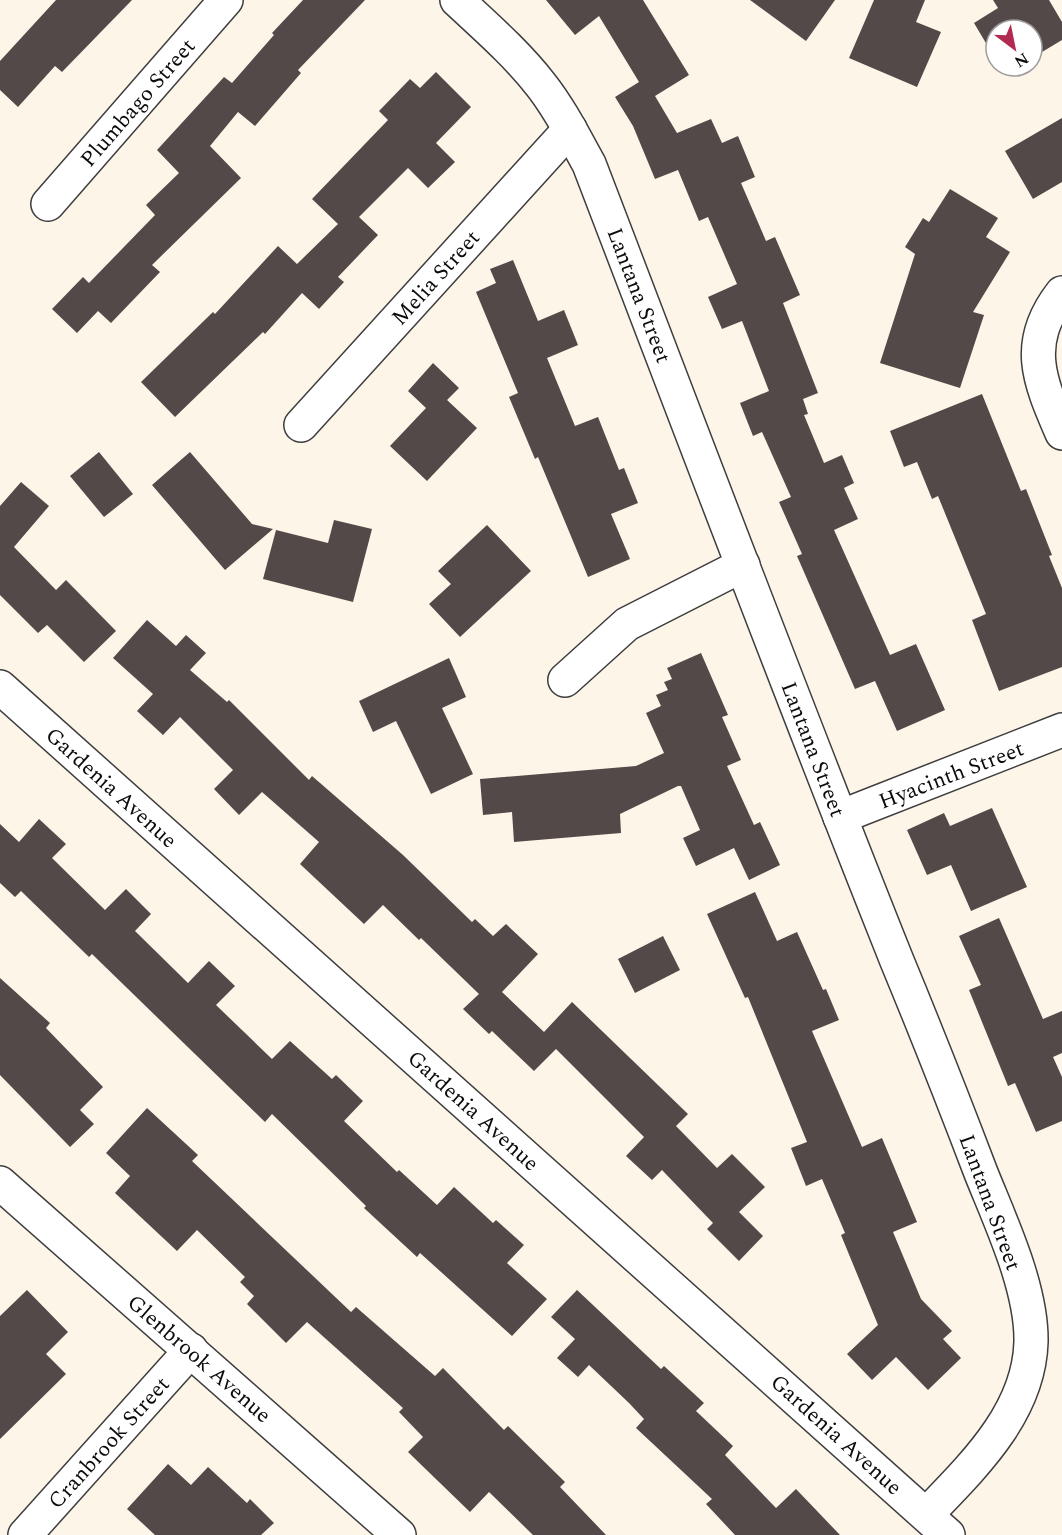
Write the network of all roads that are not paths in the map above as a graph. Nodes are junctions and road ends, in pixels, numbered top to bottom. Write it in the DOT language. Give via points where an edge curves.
graph roads {
  1 [pos="226,0"];
  2 [pos="457,0"];
  3 [pos="570,129"];
  4 [pos="48,204"];
  5 [pos="1062,293"];
  6 [pos="301,424"];
  7 [pos="1062,433"];
  8 [pos="743,565"];
  9 [pos="565,680"];
  10 [pos="0,687"];
  11 [pos="1062,730"];
  12 [pos="840,817"];
  13 [pos="0,1183"];
  14 [pos="191,1350"];
  15 [pos="937,1525"];
  16 [pos="25,1535"];
  17 [pos="399,1535"];
  1 -- 4 [label="street, Plumbago Street"];
  2 -- 3 [label="street, Lantana Street" via="541,85"];
  3 -- 6 [label="street, Melia Street"];
  3 -- 8 [label="street, Lantana Street" via="589,164"];
  5 -- 7 [label="street" via="1042,328 1036,350 1042,387"];
  8 -- 9 [label="street" via="627,624"];
  8 -- 12 [label="street, Lantana Street"];
  10 -- 15 [label="street, Gardenia Avenue"];
  11 -- 12 [label="street, Hyacinth Street"];
  12 -- 15 [label="street, Lantana Street" via="1000,1221 1026,1297 1031,1330 1025,1380 1012,1411 968,1471"];
  13 -- 14 [label="street, Glenbrook Avenue"];
  14 -- 16 [label="street, Cranbrook Street"];
  14 -- 17 [label="street, Glenbrook Avenue"];
}
